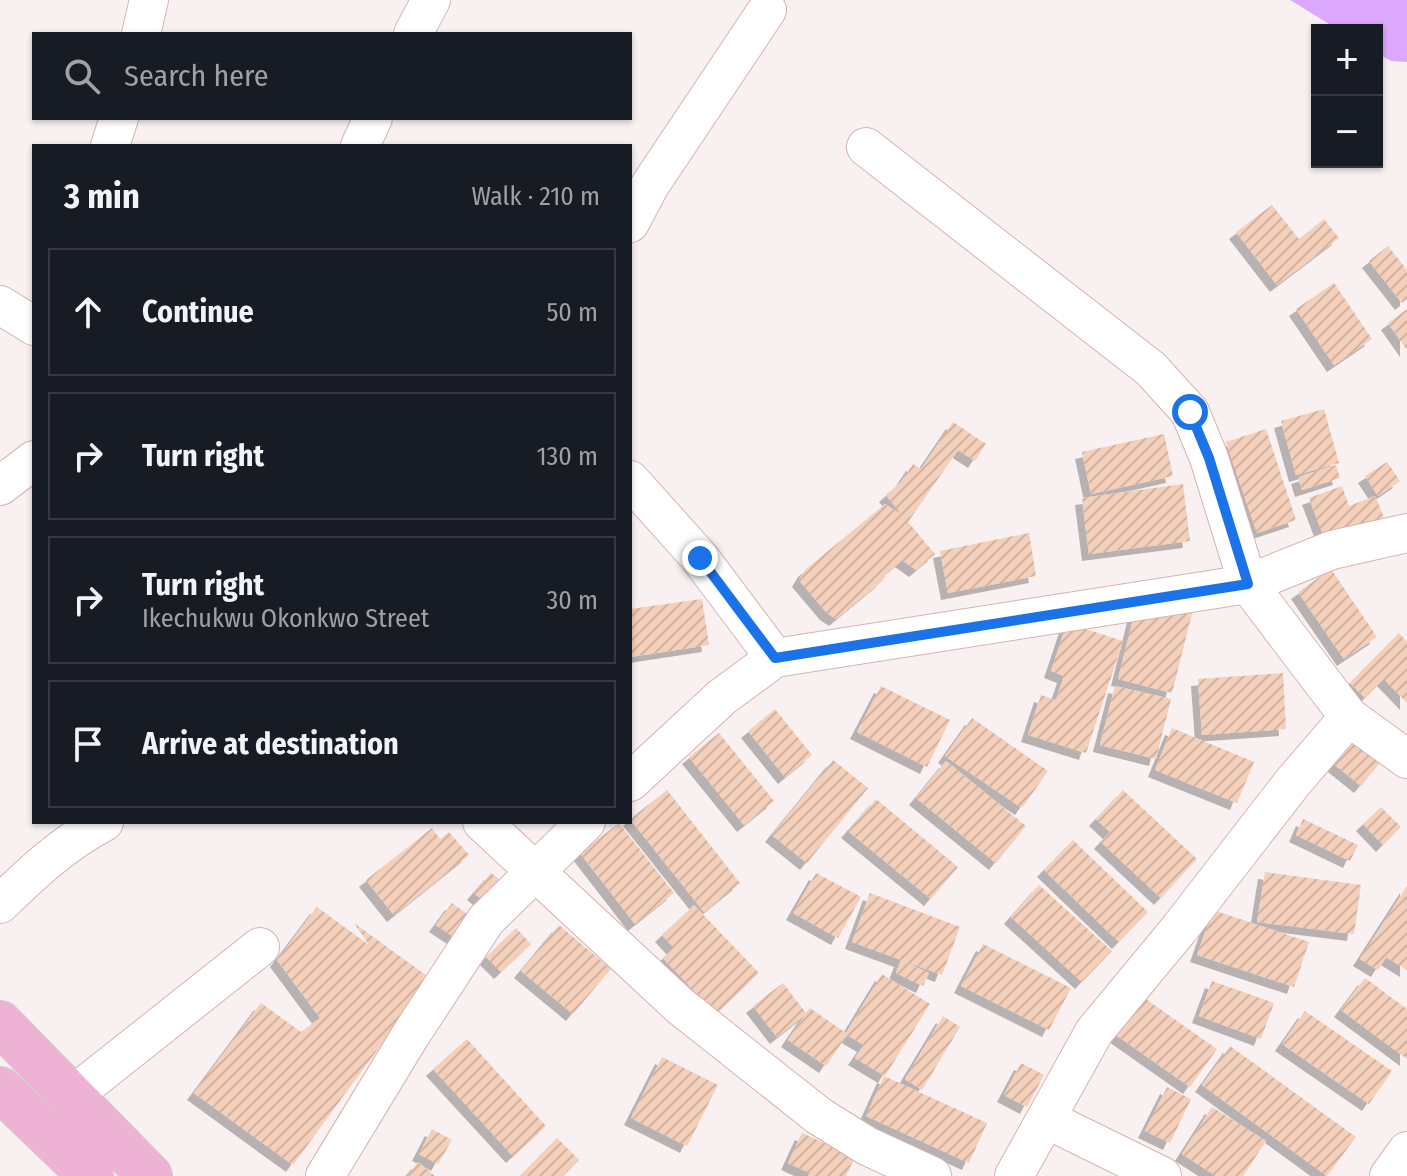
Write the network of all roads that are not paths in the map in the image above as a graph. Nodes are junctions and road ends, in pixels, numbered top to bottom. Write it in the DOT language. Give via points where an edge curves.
graph roads {
  1 [pos="149,0"];
  2 [pos="431,0"];
  3 [pos="767,10"];
  4 [pos="141,32"];
  5 [pos="414,32"];
  6 [pos="118,120"];
  7 [pos="372,120"];
  8 [pos="111,144"];
  9 [pos="361,144"];
  10 [pos="866,147"];
  11 [pos="632,219"];
  12 [pos="0,305"];
  13 [pos="32,325"];
  14 [pos="32,462"];
  15 [pos="632,482"];
  16 [pos="0,486"];
  17 [pos="1407,533"];
  18 [pos="1248,584"];
  19 [pos="775,658"];
  20 [pos="1349,717"];
  21 [pos="1407,759"];
  22 [pos="632,780"];
  23 [pos="100,824"];
  24 [pos="484,824"];
  25 [pos="584,824"];
  26 [pos="533,871"];
  27 [pos="0,904"];
  28 [pos="260,947"];
  29 [pos="0,1023"];
  30 [pos="0,1089"];
  31 [pos="72,1096"];
  32 [pos="1046,1119"];
  33 [pos="1407,1151"];
  34 [pos="91,1176"];
  35 [pos="150,1176"];
  36 [pos="325,1176"];
  37 [pos="932,1176"];
  38 [pos="1014,1176"];
  39 [pos="1162,1176"];
  40 [pos="1389,1176"];
  1 -- 4 [label="street"];
  2 -- 5 [label="street"];
  3 -- 11 [label="street"];
  6 -- 8 [label="street"];
  7 -- 9 [label="street"];
  10 -- 18 [label="street" via="1151,369 1190,412"];
  12 -- 13 [label="street"];
  14 -- 16 [label="street"];
  15 -- 19 [label="street" via="700,558"];
  17 -- 18 [label="street" via="1332,550"];
  18 -- 19 [label="street"];
  18 -- 20 [label="street"];
  19 -- 22 [label="street" via="722,697"];
  20 -- 21 [label="street"];
  20 -- 32 [label="street" via="1094,1032"];
  23 -- 27 [label="street" via="49,858"];
  24 -- 26 [label="street"];
  25 -- 26 [label="street"];
  26 -- 36 [label="street" via="486,920"];
  26 -- 37 [label="street" via="680,1006 819,1116"];
  28 -- 31 [label="street"];
  29 -- 31 [label="main road"];
  30 -- 34 [label="main road"];
  31 -- 35 [label="main road"];
  32 -- 38 [label="street"];
  32 -- 39 [label="street"];
  33 -- 40 [label="street"];
}
